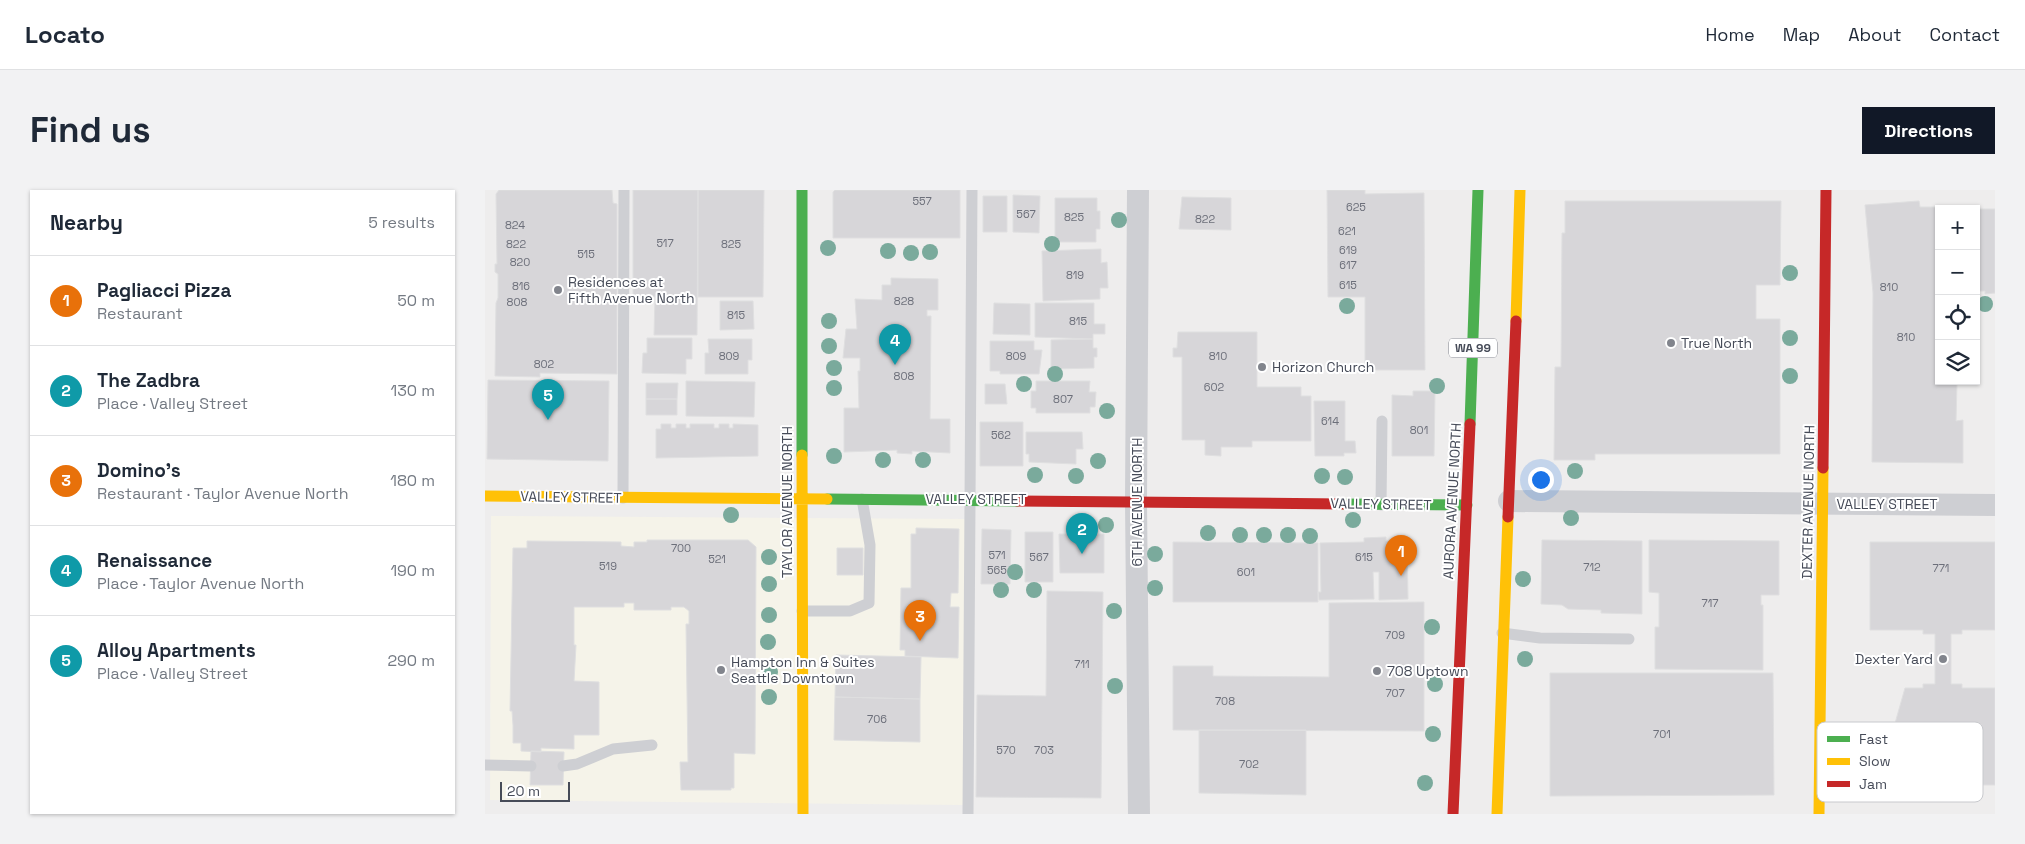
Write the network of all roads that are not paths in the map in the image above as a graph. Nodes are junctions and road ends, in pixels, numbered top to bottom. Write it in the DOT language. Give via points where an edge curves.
graph roads {
  1 [pos="624,190"];
  2 [pos="802,190"];
  3 [pos="972,190"];
  4 [pos="1138,190"];
  5 [pos="1478,190"];
  6 [pos="1520,190"];
  7 [pos="1826,190"];
  8 [pos="1382,421"];
  9 [pos="485,496"];
  10 [pos="802,497"];
  11 [pos="623,498"];
  12 [pos="862,498"];
  13 [pos="969,499"];
  14 [pos="1136,500"];
  15 [pos="1509,501"];
  16 [pos="1823,504"];
  17 [pos="1381,505"];
  18 [pos="1467,505"];
  19 [pos="1995,505"];
  20 [pos="802,611"];
  21 [pos="1503,633"];
  22 [pos="1629,639"];
  23 [pos="1820,722"];
  24 [pos="652,745"];
  25 [pos="485,765"];
  26 [pos="531,766"];
  27 [pos="563,766"];
  28 [pos="803,814"];
  29 [pos="968,814"];
  30 [pos="1139,814"];
  31 [pos="1453,814"];
  32 [pos="1497,814"];
  1 -- 11 [label="lane"];
  2 -- 10 [label="main road, TAYLOR AVENUE NORTH"];
  3 -- 13 [label="lane"];
  4 -- 14 [label="street, 6TH AVENUE NORTH"];
  5 -- 18 [label="main road, AURORA AVENUE NORTH / WA 99"];
  6 -- 15 [label="main road, WA 99"];
  7 -- 16 [label="main road, DEXTER AVENUE NORTH"];
  8 -- 17 [label="lane"];
  9 -- 11 [label="main road, VALLEY STREET"];
  10 -- 11 [label="main road, VALLEY STREET"];
  10 -- 12 [label="main road, VALLEY STREET"];
  10 -- 20 [label="main road, TAYLOR AVENUE NORTH"];
  12 -- 13 [label="main road, VALLEY STREET"];
  12 -- 20 [label="lane" via="870,545 869,603 850,611"];
  13 -- 14 [label="main road, VALLEY STREET"];
  13 -- 29 [label="lane"];
  14 -- 17 [label="main road, VALLEY STREET"];
  14 -- 30 [label="street, 6TH AVENUE NORTH"];
  15 -- 16 [label="street, VALLEY STREET"];
  15 -- 21 [label="main road, WA 99"];
  16 -- 19 [label="street, VALLEY STREET"];
  16 -- 23 [label="main road, DEXTER AVENUE NORTH"];
  17 -- 18 [label="main road, VALLEY STREET"];
  18 -- 31 [label="main road, AURORA AVENUE NORTH / WA 99"];
  20 -- 28 [label="main road, TAYLOR AVENUE NORTH"];
  21 -- 22 [label="lane" via="1540,638"];
  21 -- 32 [label="main road, WA 99"];
  24 -- 27 [label="lane" via="613,748 577,764"];
  25 -- 26 [label="lane"];
}
